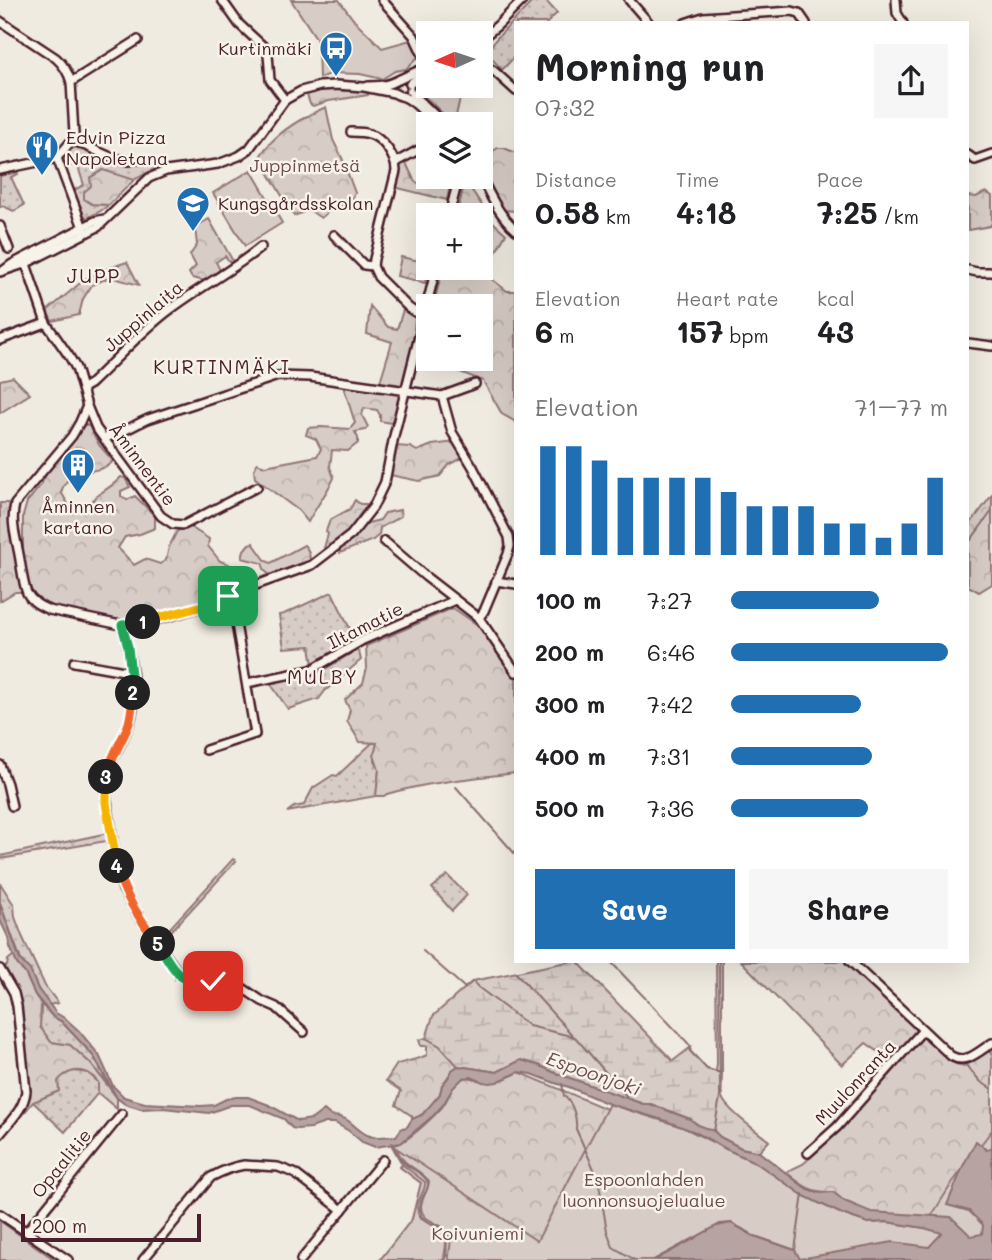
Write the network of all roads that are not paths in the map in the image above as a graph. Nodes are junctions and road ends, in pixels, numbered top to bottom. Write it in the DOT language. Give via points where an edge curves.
graph roads {
  1 [pos="222,0"];
  2 [pos="382,0"];
  3 [pos="523,0"];
  4 [pos="629,0"];
  5 [pos="896,0"];
  6 [pos="0,21"];
  7 [pos="647,21"];
  8 [pos="691,21"];
  9 [pos="805,21"];
  10 [pos="902,21"];
  11 [pos="494,28"];
  12 [pos="138,40"];
  13 [pos="416,41"];
  14 [pos="416,71"];
  15 [pos="494,72"];
  16 [pos="402,79"];
  17 [pos="416,81"];
  18 [pos="71,82"];
  19 [pos="394,82"];
  20 [pos="364,87"];
  21 [pos="514,89"];
  22 [pos="407,91"];
  23 [pos="394,93"];
  24 [pos="285,100"];
  25 [pos="423,112"];
  26 [pos="431,112"];
  27 [pos="351,132"];
  28 [pos="72,140"];
  29 [pos="416,151"];
  30 [pos="992,155"];
  31 [pos="969,156"];
  32 [pos="57,158"];
  33 [pos="130,161"];
  34 [pos="396,162"];
  35 [pos="0,170"];
  36 [pos="487,189"];
  37 [pos="0,226"];
  38 [pos="514,228"];
  39 [pos="84,231"];
  40 [pos="334,235"];
  41 [pos="261,247"];
  42 [pos="9,249"];
  43 [pos="26,261"];
  44 [pos="373,266"];
  45 [pos="969,270"];
  46 [pos="2,272"];
  47 [pos="992,272"];
  48 [pos="416,312"];
  49 [pos="46,323"];
  50 [pos="0,340"];
  51 [pos="969,343"];
  52 [pos="992,346"];
  53 [pos="416,349"];
  54 [pos="475,384"];
  55 [pos="83,388"];
  56 [pos="405,391"];
  57 [pos="442,396"];
  58 [pos="87,406"];
  59 [pos="104,438"];
  60 [pos="257,487"];
  61 [pos="384,541"];
  62 [pos="496,581"];
  63 [pos="514,584"];
  64 [pos="225,600"];
  65 [pos="456,600"];
  66 [pos="479,618"];
  67 [pos="122,625"];
  68 [pos="74,662"];
  69 [pos="514,669"];
  70 [pos="131,671"];
  71 [pos="247,683"];
  72 [pos="206,750"];
  73 [pos="0,765"];
  74 [pos="12,806"];
  75 [pos="852,963"];
  76 [pos="1,971"];
  77 [pos="923,1030"];
  78 [pos="304,1032"];
  79 [pos="992,1043"];
  80 [pos="122,1114"];
  81 [pos="0,1134"];
  82 [pos="808,1153"];
  83 [pos="383,1160"];
  84 [pos="341,1210"];
  85 [pos="0,1214"];
  86 [pos="27,1231"];
  87 [pos="68,1260"];
  88 [pos="143,1260"];
  89 [pos="301,1260"];
  1 -- 24 [label="street" via="266,49 270,80"];
  2 -- 13 [label="street"];
  3 -- 11 [label="street"];
  4 -- 7 [label="street"];
  5 -- 10 [label="street"];
  6 -- 18 [label="street" via="56,58"];
  8 -- 9 [label="street" via="792,11"];
  12 -- 18 [label="street"];
  14 -- 16 [label="street"];
  15 -- 21 [label="street"];
  16 -- 19 [label="street"];
  16 -- 22 [label="street" via="407,80"];
  17 -- 22 [label="street"];
  18 -- 28 [label="street"];
  19 -- 20 [label="street"];
  19 -- 23 [label="street"];
  20 -- 23 [label="street"];
  20 -- 24 [label="street" via="320,86"];
  22 -- 23 [label="street" via="398,96"];
  22 -- 25 [label="street"];
  22 -- 26 [label="street"];
  24 -- 39 [label="street" via="239,156 149,178 98,227"];
  27 -- 34 [label="street" via="373,135"];
  28 -- 32 [label="street"];
  28 -- 33 [label="street"];
  29 -- 34 [label="street"];
  30 -- 31 [label="street" via="975,160"];
  32 -- 35 [label="street"];
  32 -- 39 [label="street"];
  34 -- 44 [label="street"];
  36 -- 38 [label="street"];
  37 -- 42 [label="street"];
  39 -- 43 [label="street"];
  40 -- 44 [label="street" via="364,265"];
  41 -- 55 [label="street, Juppinlaita" via="168,311"];
  43 -- 46 [label="street"];
  43 -- 49 [label="street, Åminnentie"];
  44 -- 48 [label="street" via="378,277"];
  45 -- 47 [label="street"];
  49 -- 50 [label="street"];
  49 -- 55 [label="street, Åminnentie" via="72,361"];
  51 -- 52 [label="street"];
  53 -- 56 [label="street"];
  54 -- 57 [label="street"];
  55 -- 58 [label="street, Åminnentie"];
  56 -- 57 [label="street"];
  56 -- 59 [label="street" via="310,377 274,377"];
  56 -- 64 [label="street" via="385,482 361,523 338,547 308,567"];
  57 -- 62 [label="street" via="452,432 509,537 508,554"];
  58 -- 59 [label="street, Åminnentie"];
  58 -- 67 [label="street" via="72,436 15,504 13,530 24,582 33,601 49,610"];
  59 -- 60 [label="street, Åminnentie" via="162,516 173,524 192,522"];
  61 -- 65 [label="street"];
  62 -- 63 [label="street"];
  62 -- 66 [label="street"];
  64 -- 67 [label="street"];
  64 -- 71 [label="street" via="236,624"];
  65 -- 66 [label="street"];
  65 -- 71 [label="street, Iltamatie" via="363,640 311,670"];
  66 -- 69 [label="street"];
  67 -- 70 [label="street"];
  68 -- 70 [label="street"];
  70 -- 78 [label="street" via="132,710 105,788 123,889 183,977 238,985 276,1007"];
  71 -- 72 [label="street" via="255,734"];
  73 -- 74 [label="street"];
  75 -- 77 [label="street"];
  76 -- 81 [label="street" via="18,1006 26,1091 19,1112"];
  77 -- 79 [label="street" via="960,1060"];
  77 -- 82 [label="street, Muulonranta"];
  80 -- 86 [label="street, Opaalitie"];
  83 -- 84 [label="street"];
  84 -- 88 [label="street" via="286,1169 237,1166 211,1177"];
  84 -- 89 [label="street"];
  85 -- 86 [label="street"];
  86 -- 87 [label="street"];
}
